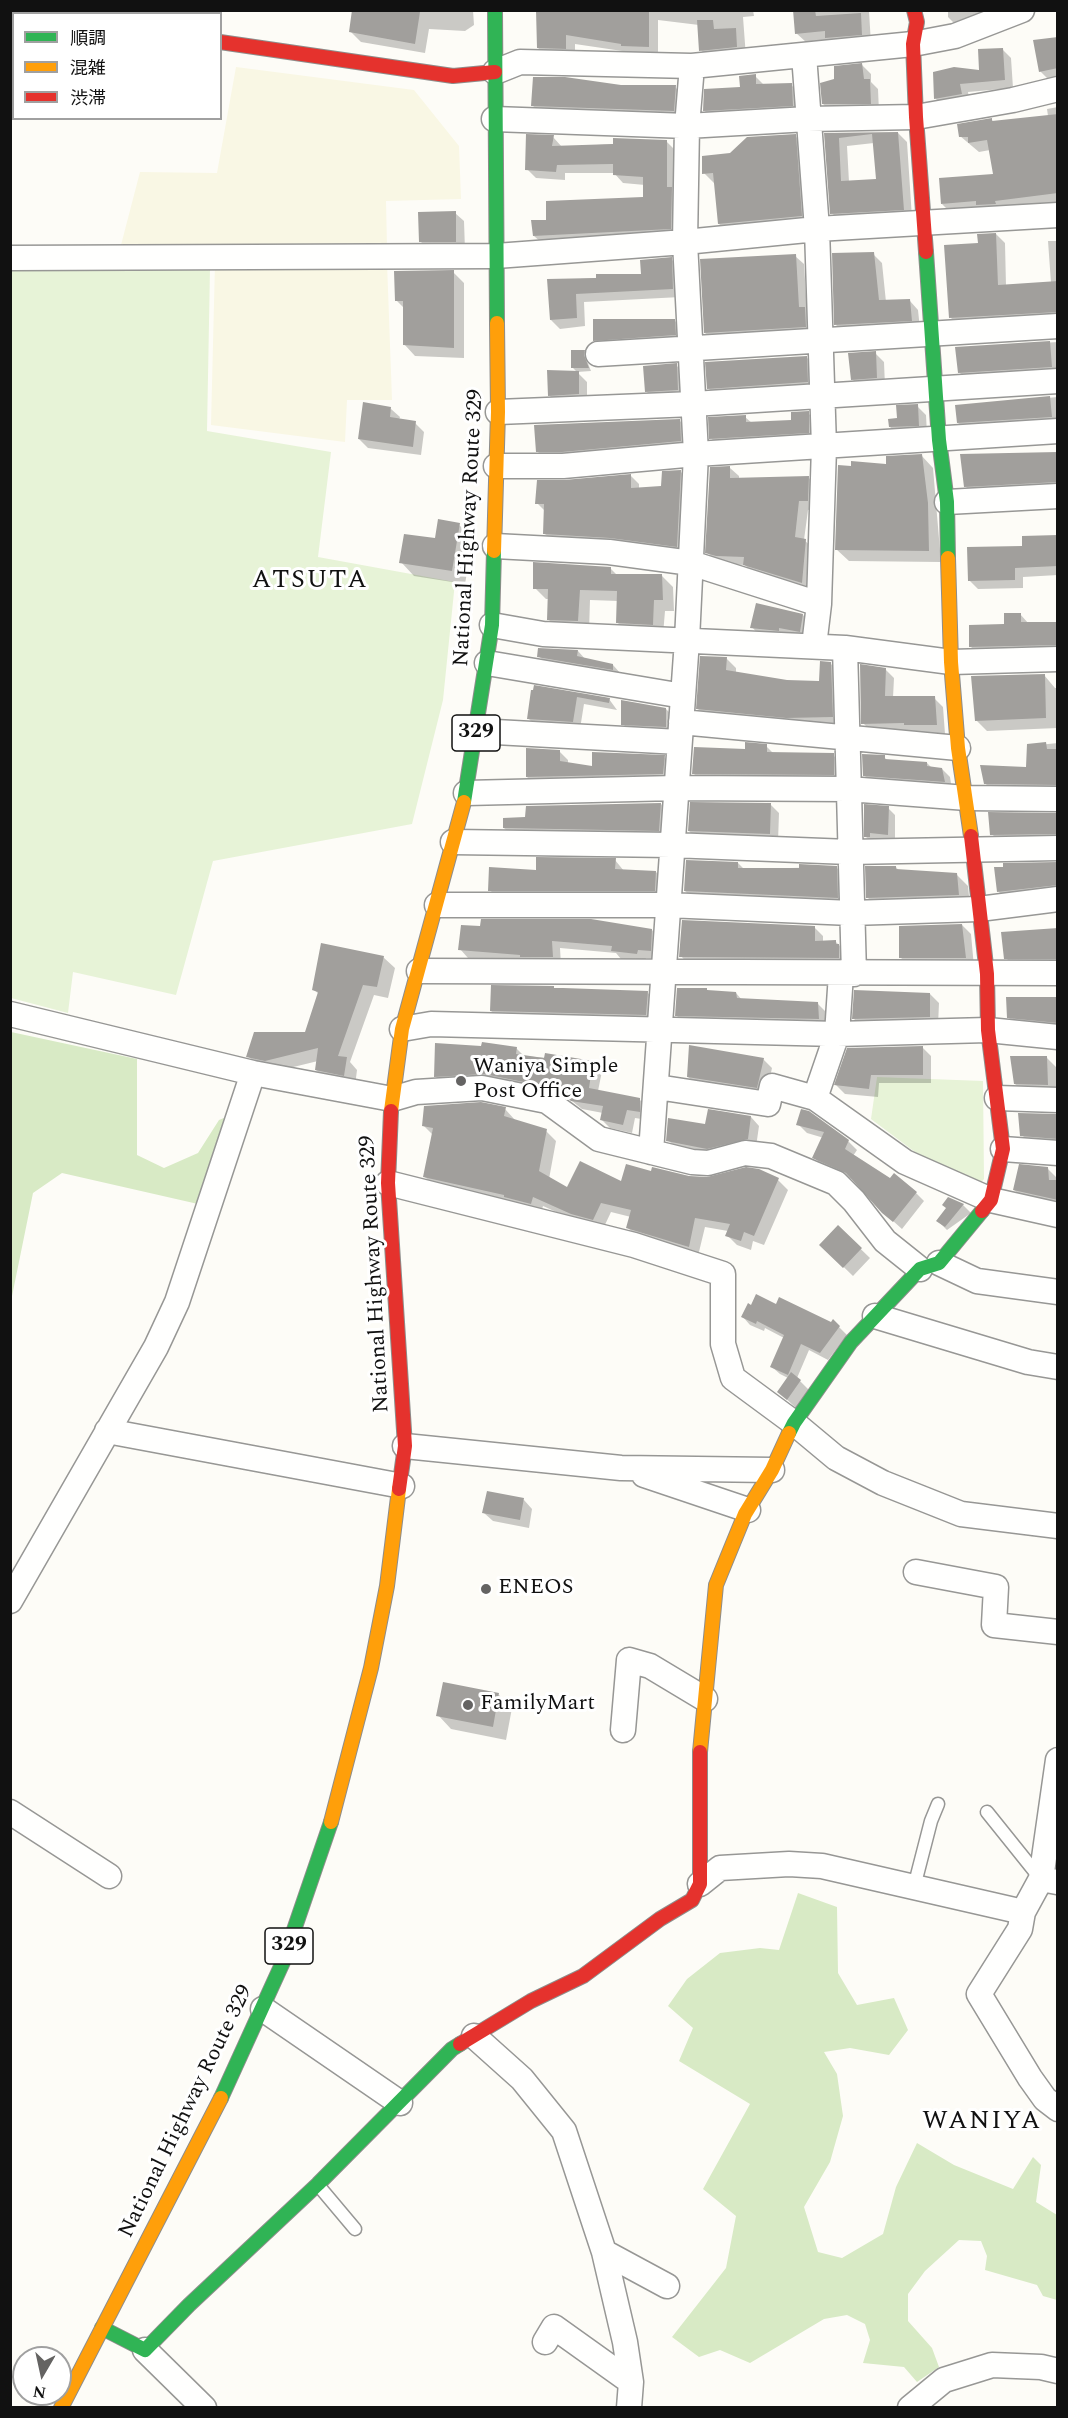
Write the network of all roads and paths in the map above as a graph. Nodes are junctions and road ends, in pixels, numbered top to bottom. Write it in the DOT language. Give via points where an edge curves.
graph roads {
  1 [pos="495,10"];
  2 [pos="914,10"];
  3 [pos="1011,12"];
  4 [pos="222,42"];
  5 [pos="913,44"];
  6 [pos="804,55"];
  7 [pos="692,66"];
  8 [pos="495,72"];
  9 [pos="1058,89"];
  10 [pos="916,117"];
  11 [pos="494,119"];
  12 [pos="808,119"];
  13 [pos="687,126"];
  14 [pos="1058,215"];
  15 [pos="924,221"];
  16 [pos="817,229"];
  17 [pos="685,242"];
  18 [pos="496,256"];
  19 [pos="10,258"];
  20 [pos="1058,326"];
  21 [pos="932,335"];
  22 [pos="821,341"];
  23 [pos="691,348"];
  24 [pos="598,354"];
  25 [pos="1058,381"];
  26 [pos="936,389"];
  27 [pos="822,396"];
  28 [pos="693,404"];
  29 [pos="498,412"];
  30 [pos="1058,431"];
  31 [pos="939,440"];
  32 [pos="824,447"];
  33 [pos="696,454"];
  34 [pos="496,466"];
  35 [pos="1058,496"];
  36 [pos="947,502"];
  37 [pos="495,546"];
  38 [pos="691,563"];
  39 [pos="819,604"];
  40 [pos="492,625"];
  41 [pos="687,640"];
  42 [pos="814,646"];
  43 [pos="845,648"];
  44 [pos="1058,659"];
  45 [pos="951,662"];
  46 [pos="487,663"];
  47 [pos="683,696"];
  48 [pos="477,731"];
  49 [pos="680,732"];
  50 [pos="846,739"];
  51 [pos="958,748"];
  52 [pos="676,788"];
  53 [pos="848,789"];
  54 [pos="466,794"];
  55 [pos="967,798"];
  56 [pos="1058,799"];
  57 [pos="453,842"];
  58 [pos="671,845"];
  59 [pos="1058,848"];
  60 [pos="973,850"];
  61 [pos="849,852"];
  62 [pos="1058,899"];
  63 [pos="437,905"];
  64 [pos="667,906"];
  65 [pos="980,909"];
  66 [pos="851,913"];
  67 [pos="662,970"];
  68 [pos="419,971"];
  69 [pos="1058,973"];
  70 [pos="847,974"];
  71 [pos="987,974"];
  72 [pos="10,1014"];
  73 [pos="402,1029"];
  74 [pos="660,1030"];
  75 [pos="988,1030"];
  76 [pos="837,1034"];
  77 [pos="1058,1037"];
  78 [pos="253,1073"];
  79 [pos="657,1088"];
  80 [pos="815,1098"];
  81 [pos="997,1098"];
  82 [pos="392,1100"];
  83 [pos="1058,1100"];
  84 [pos="1003,1149"];
  85 [pos="651,1152"];
  86 [pos="1058,1153"];
  87 [pos="388,1183"];
  88 [pos="991,1200"];
  89 [pos="1058,1215"];
  90 [pos="930,1266"];
  91 [pos="1058,1292"];
  92 [pos="875,1316"];
  93 [pos="1058,1367"];
  94 [pos="794,1423"];
  95 [pos="107,1431"];
  96 [pos="405,1446"];
  97 [pos="621,1468"];
  98 [pos="772,1470"];
  99 [pos="402,1486"];
  100 [pos="748,1510"];
  101 [pos="1058,1526"];
  102 [pos="916,1572"];
  103 [pos="10,1601"];
  104 [pos="1058,1632"];
  105 [pos="705,1699"];
  106 [pos="623,1730"];
  107 [pos="1057,1770"];
  108 [pos="938,1803"];
  109 [pos="10,1812"];
  110 [pos="987,1812"];
  111 [pos="109,1876"];
  112 [pos="1049,1881"];
  113 [pos="700,1884"];
  114 [pos="914,1887"];
  115 [pos="1023,1912"];
  116 [pos="263,2009"];
  117 [pos="474,2036"];
  118 [pos="400,2103"];
  119 [pos="1058,2109"];
  120 [pos="318,2184"];
  121 [pos="355,2229"];
  122 [pos="604,2252"];
  123 [pos="667,2286"];
  124 [pos="102,2328"];
  125 [pos="545,2342"];
  126 [pos="145,2350"];
  127 [pos="1058,2371"];
  128 [pos="631,2382"];
  129 [pos="61,2408"];
  130 [pos="204,2408"];
  131 [pos="629,2408"];
  132 [pos="910,2408"];
  1 -- 8 [label="main road, National Highway Route 329 / 329"];
  2 -- 5 [label="main road" via="917,22"];
  3 -- 5 [label="street" via="955,36"];
  4 -- 8 [label="main road" via="453,76"];
  5 -- 6 [label="street"];
  5 -- 10 [label="main road"];
  6 -- 7 [label="street"];
  6 -- 12 [label="street"];
  7 -- 8 [label="street" via="520,62"];
  7 -- 13 [label="street"];
  8 -- 11 [label="main road, National Highway Route 329 / 329"];
  9 -- 10 [label="street"];
  10 -- 12 [label="street"];
  10 -- 15 [label="main road"];
  11 -- 13 [label="street"];
  11 -- 18 [label="main road, National Highway Route 329 / 329"];
  12 -- 13 [label="street"];
  12 -- 16 [label="street"];
  13 -- 17 [label="street"];
  14 -- 15 [label="street"];
  15 -- 16 [label="street"];
  15 -- 21 [label="main road"];
  16 -- 17 [label="street"];
  16 -- 22 [label="street"];
  17 -- 18 [label="street"];
  17 -- 23 [label="street"];
  18 -- 19 [label="street"];
  18 -- 29 [label="main road, National Highway Route 329 / 329"];
  20 -- 21 [label="street"];
  21 -- 22 [label="street"];
  21 -- 26 [label="main road"];
  22 -- 23 [label="street"];
  22 -- 27 [label="street"];
  23 -- 24 [label="street"];
  23 -- 28 [label="street"];
  25 -- 26 [label="street"];
  26 -- 27 [label="street"];
  26 -- 31 [label="main road"];
  27 -- 28 [label="street"];
  27 -- 32 [label="street"];
  28 -- 29 [label="street"];
  28 -- 33 [label="street"];
  29 -- 34 [label="main road, National Highway Route 329 / 329"];
  30 -- 31 [label="street"];
  31 -- 32 [label="street"];
  31 -- 36 [label="main road"];
  32 -- 33 [label="street"];
  32 -- 39 [label="street"];
  33 -- 34 [label="street" via="563,466"];
  33 -- 38 [label="street"];
  34 -- 37 [label="main road, National Highway Route 329 / 329"];
  35 -- 36 [label="street"];
  36 -- 45 [label="main road"];
  37 -- 38 [label="street" via="609,552"];
  37 -- 40 [label="main road, National Highway Route 329 / 329"];
  38 -- 39 [label="street"];
  38 -- 41 [label="street"];
  39 -- 42 [label="street"];
  40 -- 41 [label="street" via="543,634"];
  40 -- 46 [label="main road, National Highway Route 329 / 329"];
  41 -- 42 [label="street"];
  41 -- 47 [label="street"];
  42 -- 43 [label="street"];
  43 -- 45 [label="street"];
  43 -- 50 [label="street"];
  44 -- 45 [label="street"];
  45 -- 51 [label="main road"];
  46 -- 47 [label="street"];
  46 -- 48 [label="main road, National Highway Route 329 / 329"];
  47 -- 49 [label="street"];
  48 -- 49 [label="street"];
  48 -- 54 [label="main road, National Highway Route 329 / 329"];
  49 -- 50 [label="street"];
  49 -- 52 [label="street"];
  50 -- 51 [label="street"];
  50 -- 53 [label="street"];
  51 -- 55 [label="main road"];
  52 -- 53 [label="street"];
  52 -- 54 [label="street"];
  52 -- 58 [label="street"];
  53 -- 55 [label="street"];
  53 -- 61 [label="street"];
  54 -- 57 [label="main road, National Highway Route 329 / 329"];
  55 -- 56 [label="street"];
  55 -- 60 [label="main road"];
  57 -- 58 [label="street"];
  57 -- 63 [label="main road, National Highway Route 329 / 329"];
  58 -- 61 [label="street"];
  58 -- 64 [label="street"];
  59 -- 60 [label="street"];
  60 -- 61 [label="street"];
  60 -- 65 [label="main road"];
  61 -- 66 [label="street"];
  62 -- 65 [label="street"];
  63 -- 64 [label="street"];
  63 -- 68 [label="main road, National Highway Route 329 / 329"];
  64 -- 66 [label="street"];
  64 -- 67 [label="street"];
  65 -- 66 [label="street"];
  65 -- 71 [label="main road"];
  66 -- 70 [label="street"];
  67 -- 68 [label="street"];
  67 -- 70 [label="street"];
  67 -- 74 [label="street"];
  68 -- 73 [label="main road, National Highway Route 329 / 329"];
  69 -- 71 [label="street"];
  70 -- 71 [label="street"];
  70 -- 76 [label="street"];
  71 -- 75 [label="main road"];
  72 -- 78 [label="street"];
  73 -- 74 [label="street" via="431,1024"];
  73 -- 82 [label="main road, National Highway Route 329 / 329"];
  74 -- 76 [label="street"];
  74 -- 79 [label="street"];
  75 -- 76 [label="street"];
  75 -- 77 [label="street"];
  75 -- 81 [label="main road"];
  76 -- 80 [label="street"];
  78 -- 82 [label="street"];
  78 -- 95 [label="street" via="177,1302 156,1347"];
  79 -- 80 [label="street" via="768,1104 772,1086"];
  79 -- 85 [label="street"];
  80 -- 88 [label="street" via="905,1162"];
  81 -- 83 [label="street"];
  81 -- 84 [label="main road"];
  82 -- 85 [label="street" via="416,1092 482,1088 547,1101 599,1139"];
  82 -- 87 [label="main road, National Highway Route 329 / 329"];
  84 -- 86 [label="street"];
  84 -- 88 [label="main road"];
  85 -- 90 [label="street" via="700,1163 745,1153 771,1156 837,1183 885,1241"];
  87 -- 94 [label="street" via="634,1245 723,1274 723,1344 733,1378"];
  87 -- 96 [label="main road, National Highway Route 329 / 329"];
  88 -- 89 [label="street"];
  88 -- 90 [label="main road"];
  90 -- 91 [label="street" via="977,1281"];
  90 -- 92 [label="main road"];
  92 -- 93 [label="street" via="1028,1362"];
  92 -- 94 [label="main road" via="851,1342"];
  94 -- 98 [label="main road"];
  94 -- 101 [label="street" via="836,1458 919,1498 961,1514"];
  95 -- 99 [label="street"];
  95 -- 103 [label="street"];
  96 -- 97 [label="street"];
  96 -- 99 [label="main road, National Highway Route 329 / 329"];
  97 -- 98 [label="street"];
  97 -- 100 [label="street"];
  98 -- 100 [label="main road"];
  99 -- 116 [label="main road, National Highway Route 329 / 329" via="387,1586 328,1835"];
  100 -- 105 [label="main road" via="716,1586"];
  102 -- 104 [label="street" via="996,1587 994,1625"];
  105 -- 106 [label="street" via="650,1666 629,1660"];
  105 -- 113 [label="main road" via="700,1741"];
  107 -- 112 [label="street"];
  108 -- 114 [label="lane"];
  109 -- 111 [label="street"];
  110 -- 112 [label="lane"];
  112 -- 115 [label="street"];
  113 -- 114 [label="street" via="720,1868 789,1864 822,1866"];
  113 -- 117 [label="main road" via="692,1900 583,1976 531,2001"];
  114 -- 115 [label="street"];
  115 -- 119 [label="street" via="1020,1929 979,1994 1030,2078"];
  116 -- 118 [label="street"];
  116 -- 124 [label="main road, National Highway Route 329 / 329"];
  117 -- 118 [label="main road" via="452,2049"];
  117 -- 122 [label="street" via="522,2079 564,2131"];
  118 -- 120 [label="main road"];
  120 -- 121 [label="lane"];
  120 -- 126 [label="main road"];
  122 -- 123 [label="street"];
  122 -- 128 [label="street"];
  124 -- 126 [label="main road"];
  124 -- 129 [label="main road, National Highway Route 329 / 329"];
  125 -- 128 [label="street" via="554,2327"];
  126 -- 130 [label="street"];
  127 -- 132 [label="street" via="992,2365 944,2380"];
  128 -- 131 [label="street"];
}
